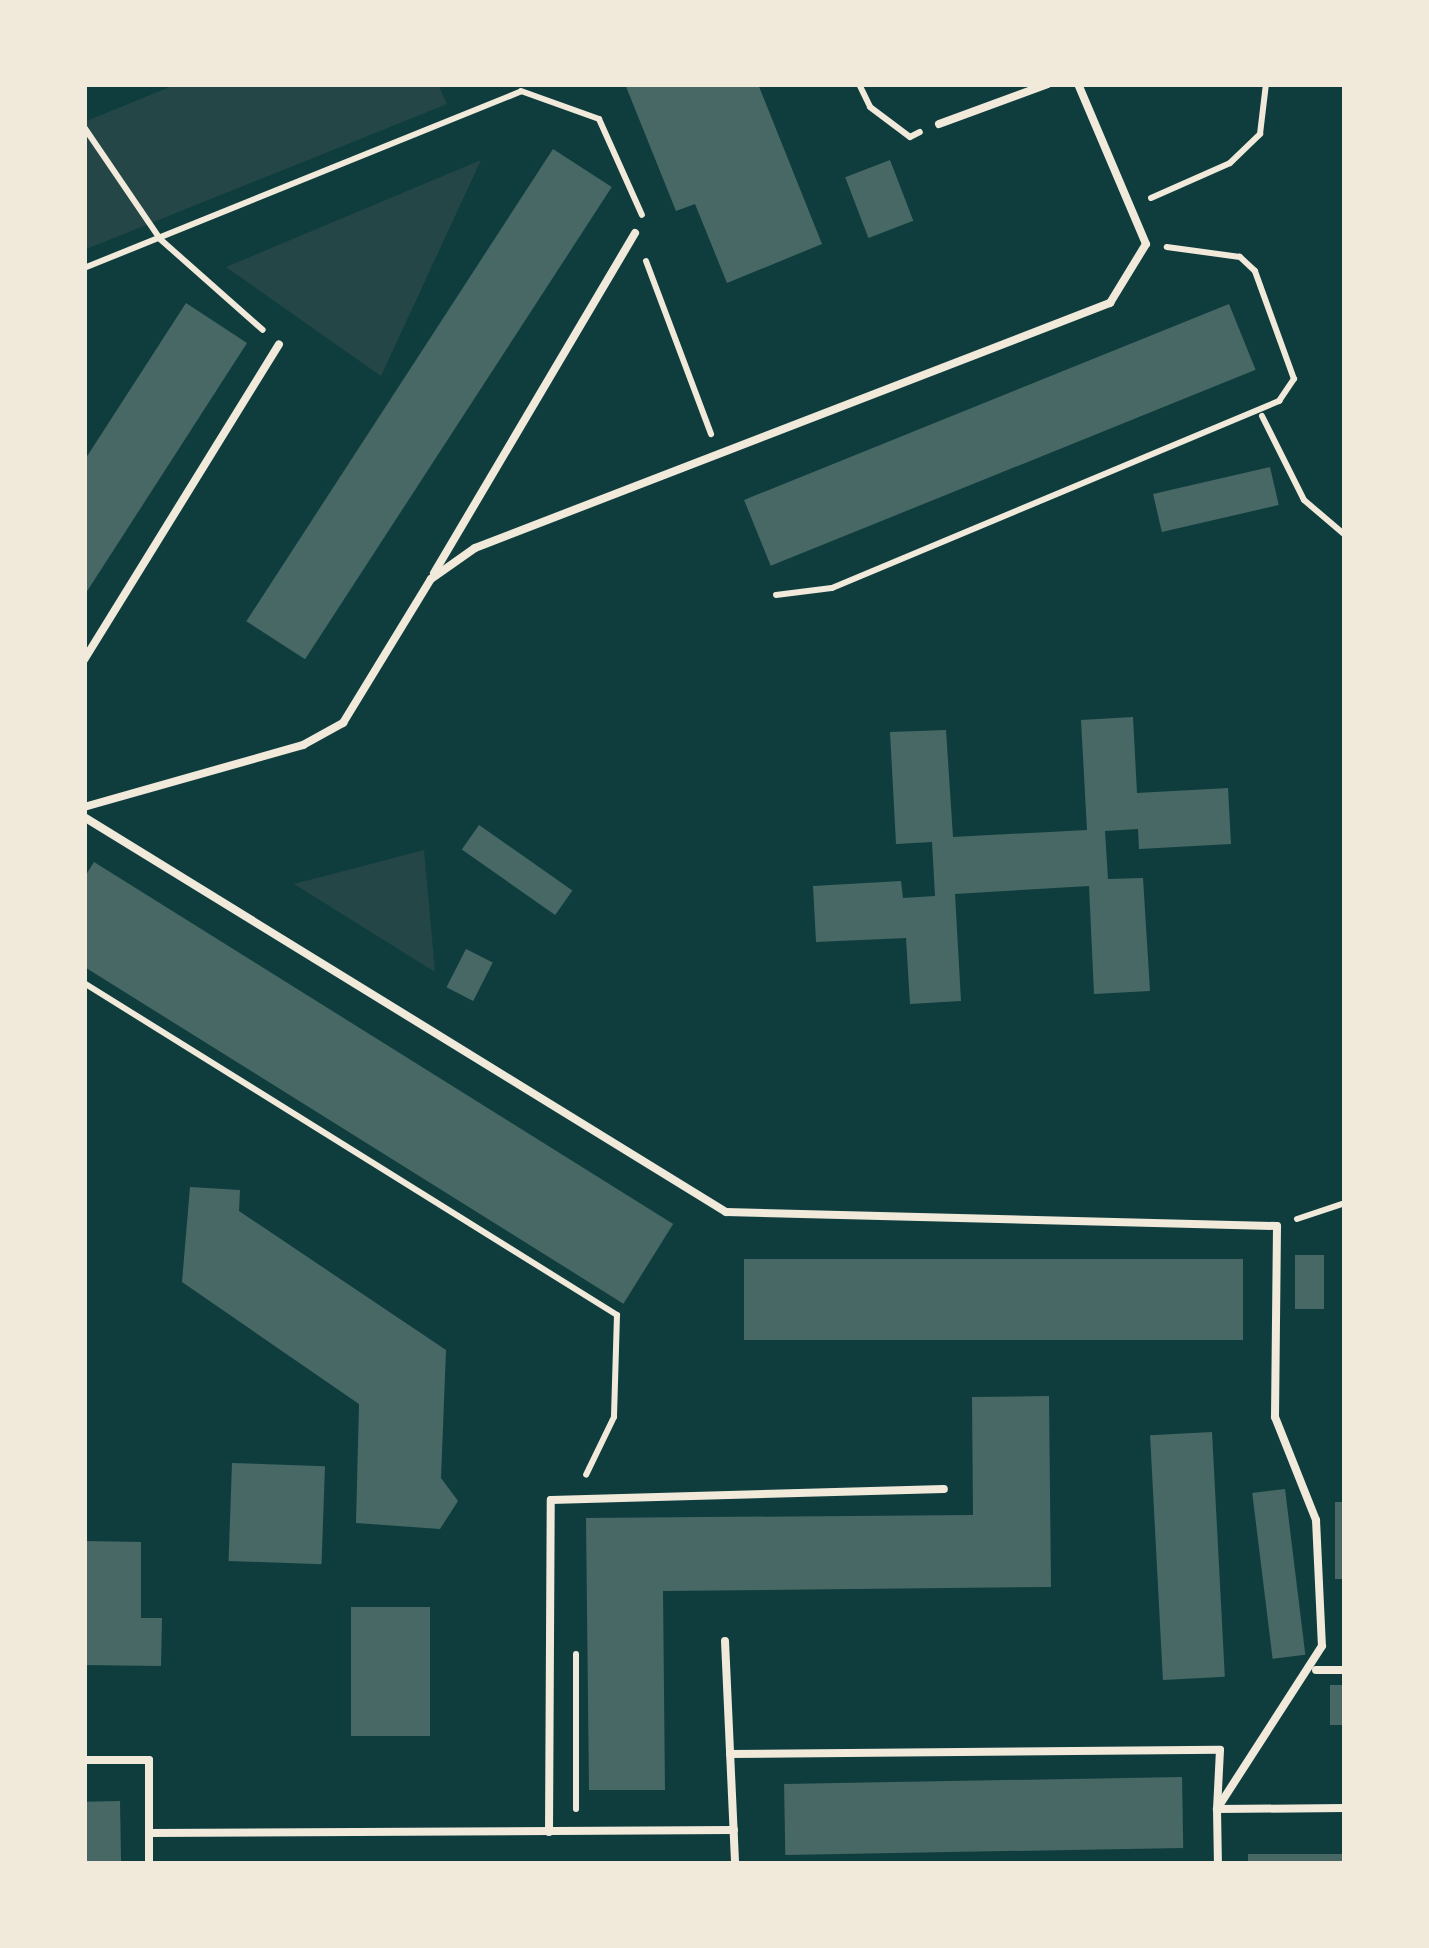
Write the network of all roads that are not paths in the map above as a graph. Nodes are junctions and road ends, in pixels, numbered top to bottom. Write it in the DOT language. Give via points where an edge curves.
graph roads {
  1 [pos="1048,84"];
  2 [pos="1078,84"];
  3 [pos="939,124"];
  4 [pos="635,233"];
  5 [pos="279,344"];
  6 [pos="430,579"];
  7 [pos="84,660"];
  8 [pos="84,807"];
  9 [pos="84,817"];
  10 [pos="944,1489"];
  11 [pos="724,1641"];
  12 [pos="1316,1670"];
  13 [pos="1345,1670"];
  14 [pos="730,1754"];
  15 [pos="84,1760"];
  16 [pos="1345,1808"];
  17 [pos="1217,1809"];
  18 [pos="734,1830"];
  19 [pos="549,1832"];
  20 [pos="149,1833"];
  21 [pos="149,1864"];
  22 [pos="735,1864"];
  23 [pos="1218,1864"];
  1 -- 3 [label="lane"];
  2 -- 6 [label="lane" via="1147,244 1110,303 475,548"];
  4 -- 6 [label="lane"];
  5 -- 7 [label="lane"];
  6 -- 8 [label="lane" via="343,723 302,746"];
  9 -- 12 [label="lane" via="726,1212 1276,1226 1275,1417 1316,1520"];
  10 -- 19 [label="lane" via="550,1499"];
  11 -- 14 [label="lane"];
  12 -- 13 [label="lane"];
  12 -- 17 [label="lane"];
  14 -- 17 [label="lane" via="1220,1750"];
  14 -- 18 [label="lane"];
  15 -- 20 [label="lane" via="149,1760"];
  16 -- 17 [label="lane"];
  17 -- 23 [label="lane"];
  18 -- 19 [label="lane"];
  18 -- 22 [label="lane"];
  19 -- 20 [label="lane"];
  20 -- 21 [label="lane"];
}
